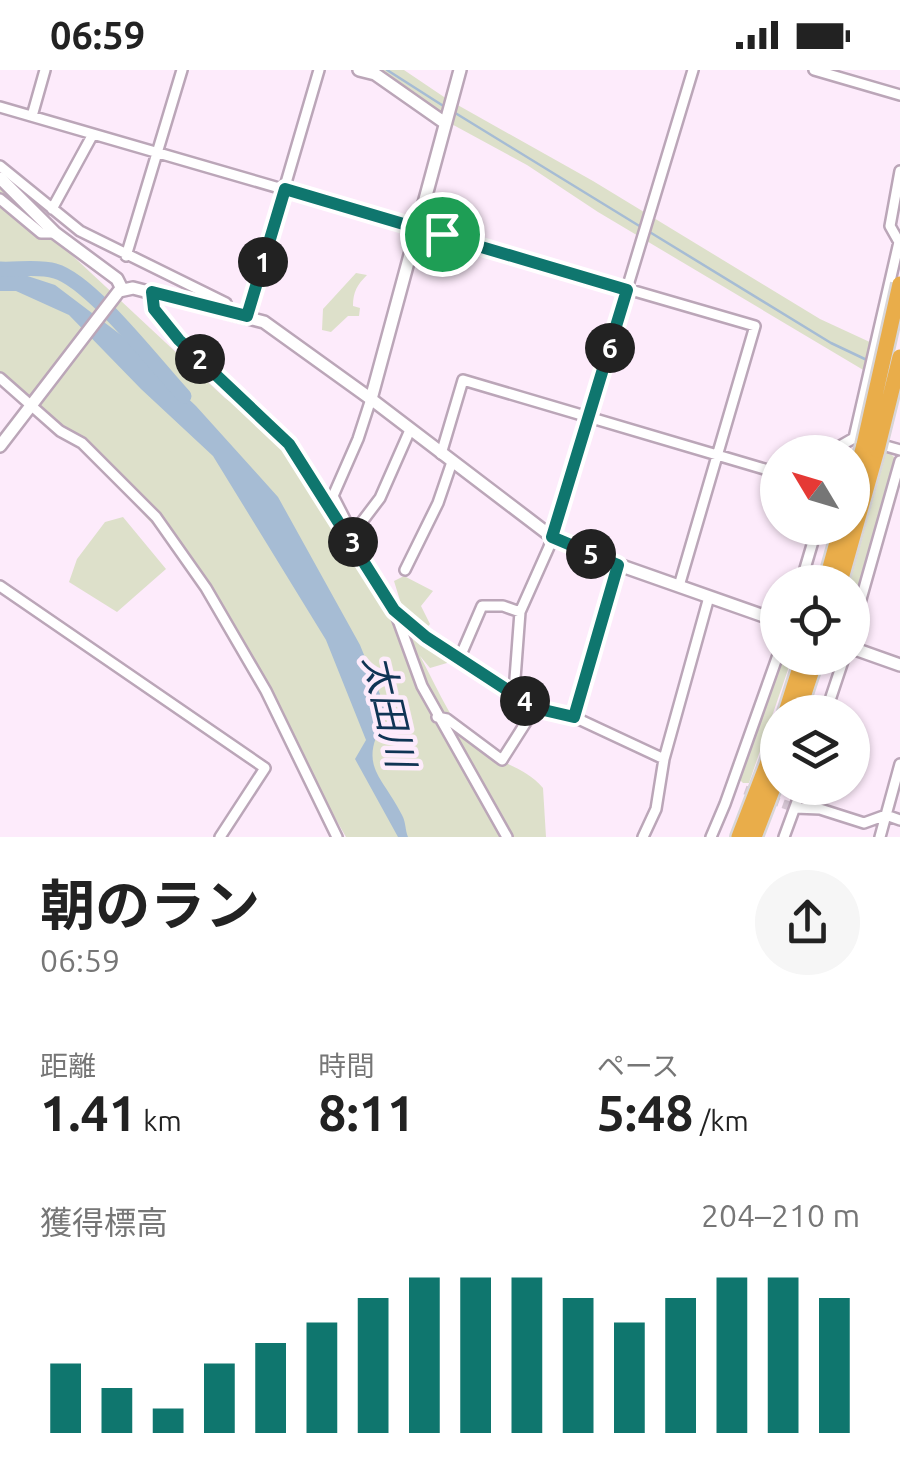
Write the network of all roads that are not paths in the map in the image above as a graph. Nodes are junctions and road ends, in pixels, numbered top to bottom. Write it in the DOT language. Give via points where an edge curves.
graph roads {
  1 [pos="45,70"];
  2 [pos="182,70"];
  3 [pos="319,70"];
  4 [pos="359,70"];
  5 [pos="460,70"];
  6 [pos="693,70"];
  7 [pos="814,70"];
  8 [pos="900,95"];
  9 [pos="0,106"];
  10 [pos="32,116"];
  11 [pos="445,123"];
  12 [pos="93,134"];
  13 [pos="159,153"];
  14 [pos="0,166"];
  15 [pos="900,170"];
  16 [pos="0,178"];
  17 [pos="285,189"];
  18 [pos="0,199"];
  19 [pos="52,209"];
  20 [pos="416,226"];
  21 [pos="55,233"];
  22 [pos="897,235"];
  23 [pos="126,256"];
  24 [pos="900,284"];
  25 [pos="121,290"];
  26 [pos="627,290"];
  27 [pos="152,292"];
  28 [pos="228,310"];
  29 [pos="247,316"];
  30 [pos="900,356"];
  31 [pos="0,378"];
  32 [pos="372,399"];
  33 [pos="34,400"];
  34 [pos="589,418"];
  35 [pos="410,430"];
  36 [pos="866,435"];
  37 [pos="867,435"];
  38 [pos="869,435"];
  39 [pos="870,445"];
  40 [pos="0,446"];
  41 [pos="900,450"];
  42 [pos="441,454"];
  43 [pos="717,455"];
  44 [pos="900,461"];
  45 [pos="452,462"];
  46 [pos="760,468"];
  47 [pos="358,527"];
  48 [pos="552,537"];
  49 [pos="356,547"];
  50 [pos="618,565"];
  51 [pos="870,567"];
  52 [pos="405,570"];
  53 [pos="0,586"];
  54 [pos="679,586"];
  55 [pos="710,597"];
  56 [pos="394,610"];
  57 [pos="520,612"];
  58 [pos="760,615"];
  59 [pos="870,654"];
  60 [pos="460,657"];
  61 [pos="900,665"];
  62 [pos="771,675"];
  63 [pos="514,692"];
  64 [pos="535,708"];
  65 [pos="437,717"];
  66 [pos="574,717"];
  67 [pos="664,759"];
  68 [pos="900,764"];
  69 [pos="760,783"];
  70 [pos="732,786"];
  71 [pos="745,790"];
  72 [pos="766,805"];
  73 [pos="796,805"];
  74 [pos="795,808"];
  75 [pos="886,814"];
  76 [pos="900,820"];
  77 [pos="220,837"];
  78 [pos="337,837"];
  79 [pos="507,837"];
  80 [pos="644,837"];
  81 [pos="710,837"];
  82 [pos="739,837"];
  83 [pos="754,837"];
  84 [pos="784,837"];
  85 [pos="880,837"];
  1 -- 10 [label="street"];
  2 -- 13 [label="street"];
  3 -- 17 [label="street"];
  4 -- 11 [label="street" via="376,74"];
  5 -- 11 [label="street"];
  6 -- 26 [label="street"];
  7 -- 8 [label="street"];
  9 -- 10 [label="street"];
  10 -- 12 [label="street"];
  11 -- 20 [label="street"];
  12 -- 13 [label="street"];
  12 -- 19 [label="street"];
  13 -- 17 [label="street"];
  13 -- 23 [label="street"];
  14 -- 19 [label="street"];
  15 -- 22 [label="street" via="890,226"];
  16 -- 21 [label="street"];
  17 -- 20 [label="street"];
  17 -- 29 [label="street"];
  18 -- 21 [label="street" via="40,232"];
  19 -- 23 [label="street"];
  20 -- 26 [label="street"];
  20 -- 32 [label="street"];
  21 -- 25 [label="street" via="118,280"];
  22 -- 36 [label="street" via="871,368"];
  23 -- 28 [label="street" via="226,303"];
  24 -- 37 [label="highway, bridge"];
  25 -- 27 [label="street"];
  25 -- 33 [label="street"];
  26 -- 34 [label="street"];
  26 -- 43 [label="street" via="755,326"];
  27 -- 28 [label="street"];
  27 -- 49 [label="street" via="154,309 179,340 289,444"];
  28 -- 29 [label="street"];
  29 -- 32 [label="street" via="279,331"];
  30 -- 38 [label="highway, bridge"];
  31 -- 33 [label="street"];
  32 -- 35 [label="street"];
  32 -- 49 [label="street" via="333,496"];
  33 -- 40 [label="street"];
  33 -- 78 [label="street" via="171,537 266,691"];
  34 -- 42 [label="street" via="463,380"];
  34 -- 43 [label="street"];
  34 -- 48 [label="street"];
  35 -- 42 [label="street"];
  35 -- 47 [label="street" via="380,498"];
  39 -- 41 [label="street"];
  42 -- 45 [label="street"];
  43 -- 46 [label="street"];
  43 -- 54 [label="street"];
  44 -- 51 [label="street"];
  45 -- 48 [label="street"];
  45 -- 52 [label="street"];
  48 -- 50 [label="street"];
  48 -- 57 [label="street"];
  49 -- 56 [label="street"];
  50 -- 54 [label="street"];
  50 -- 66 [label="street"];
  53 -- 77 [label="street" via="266,768"];
  54 -- 55 [label="street"];
  55 -- 58 [label="street"];
  55 -- 67 [label="street"];
  56 -- 60 [label="street"];
  56 -- 65 [label="street"];
  57 -- 60 [label="street" via="482,606"];
  57 -- 63 [label="street"];
  59 -- 61 [label="street"];
  60 -- 63 [label="street"];
  62 -- 70 [label="street"];
  63 -- 64 [label="street"];
  64 -- 65 [label="street" via="502,760"];
  64 -- 66 [label="street"];
  65 -- 79 [label="street"];
  66 -- 67 [label="street"];
  67 -- 80 [label="street"];
  68 -- 75 [label="street"];
  69 -- 82 [label="highway"];
  70 -- 71 [label="street"];
  70 -- 81 [label="street"];
  72 -- 83 [label="highway"];
  73 -- 74 [label="street"];
  74 -- 75 [label="street" via="864,823"];
  74 -- 84 [label="street"];
  75 -- 76 [label="street"];
  75 -- 85 [label="street"];
}
